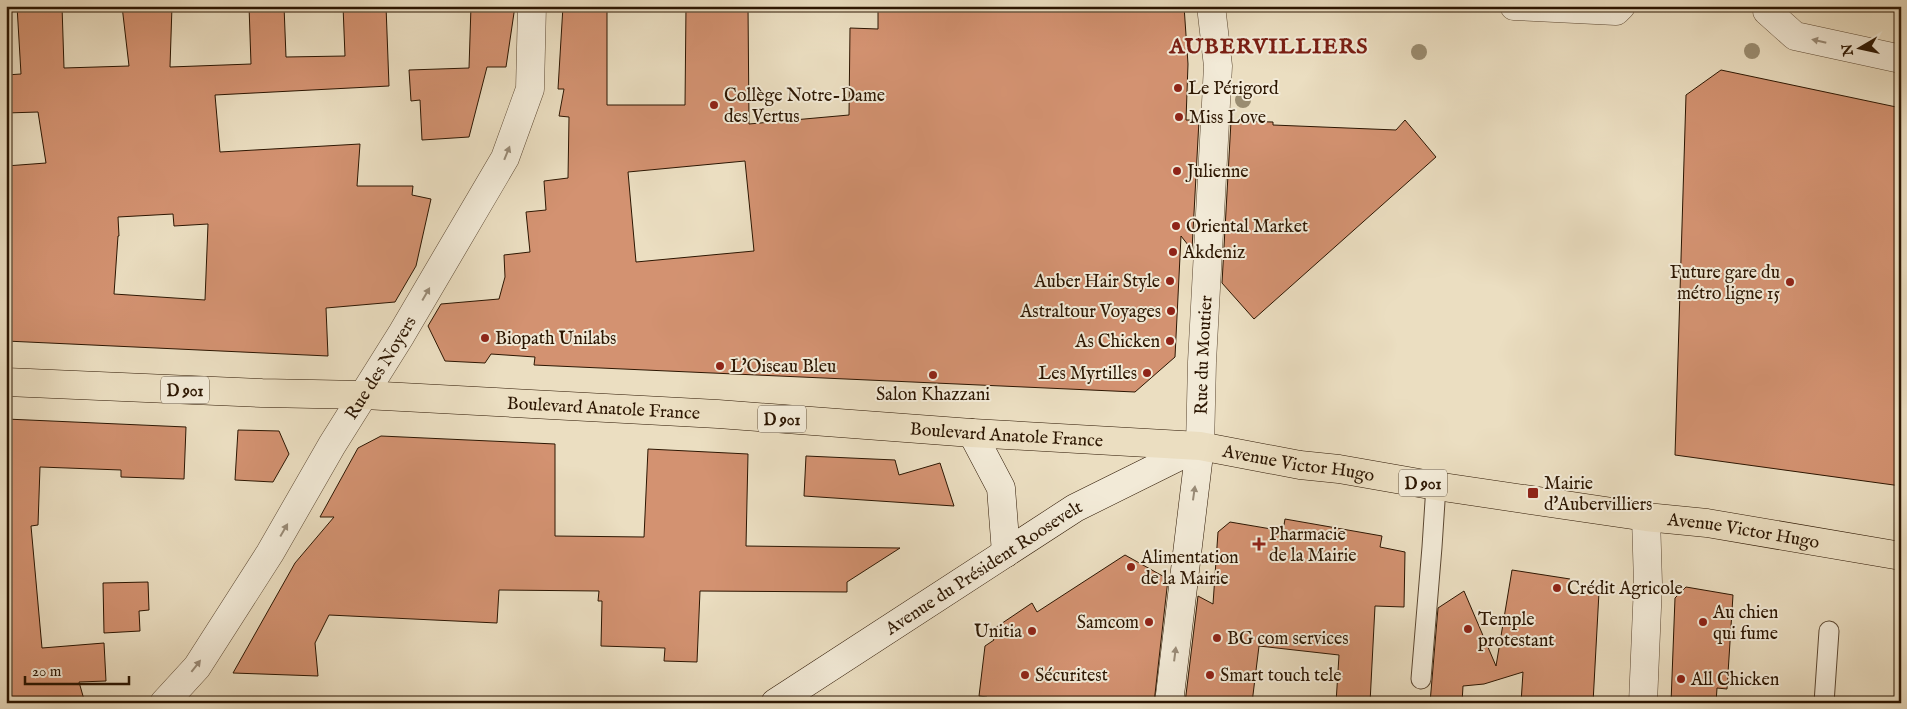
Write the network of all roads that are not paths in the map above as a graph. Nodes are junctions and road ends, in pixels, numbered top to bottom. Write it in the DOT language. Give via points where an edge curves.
graph roads {
  1 [pos="532,6"];
  2 [pos="1211,6"];
  3 [pos="1514,6"];
  4 [pos="1621,6"];
  5 [pos="1767,11"];
  6 [pos="1901,59"];
  7 [pos="6,382"];
  8 [pos="364,395"];
  9 [pos="972,432"];
  10 [pos="1200,446"];
  11 [pos="1436,486"];
  12 [pos="1646,517"];
  13 [pos="1006,552"];
  14 [pos="1901,556"];
  15 [pos="1829,631"];
  16 [pos="1421,679"];
  17 [pos="164,703"];
  18 [pos="775,703"];
  19 [pos="1170,703"];
  20 [pos="1643,703"];
  21 [pos="1824,703"];
  8 -- 1 [label="street, Rue des Noyers, one-way" via="505,158 530,89"];
  2 -- 10 [label="street, Rue du Moutier" via="1218,66"];
  3 -- 4 [label="street" via="1616,11"];
  6 -- 5 [label="street, one-way" via="1795,36"];
  7 -- 8 [label="main road, Boulevard Anatole France / D 901"];
  8 -- 9 [label="main road, Boulevard Anatole France / D 901" via="718,414"];
  17 -- 8 [label="street, Rue des Noyers, one-way" via="202,659 270,553"];
  9 -- 10 [label="main road, Boulevard Anatole France / D 901"];
  9 -- 13 [label="street" via="1001,488"];
  10 -- 11 [label="main road, Avenue Victor Hugo / D 901"];
  10 -- 13 [label="street, Avenue du Président Roosevelt" via="1075,508"];
  19 -- 10 [label="street, Rue du Moutier, one-way"];
  11 -- 12 [label="main road, Avenue Victor Hugo / D 901"];
  11 -- 16 [label="lane"];
  12 -- 14 [label="main road, Avenue Victor Hugo / D 901" via="1707,523"];
  12 -- 20 [label="street" via="1648,584"];
  13 -- 18 [label="street, Avenue du Président Roosevelt"];
  15 -- 21 [label="lane"];
}
